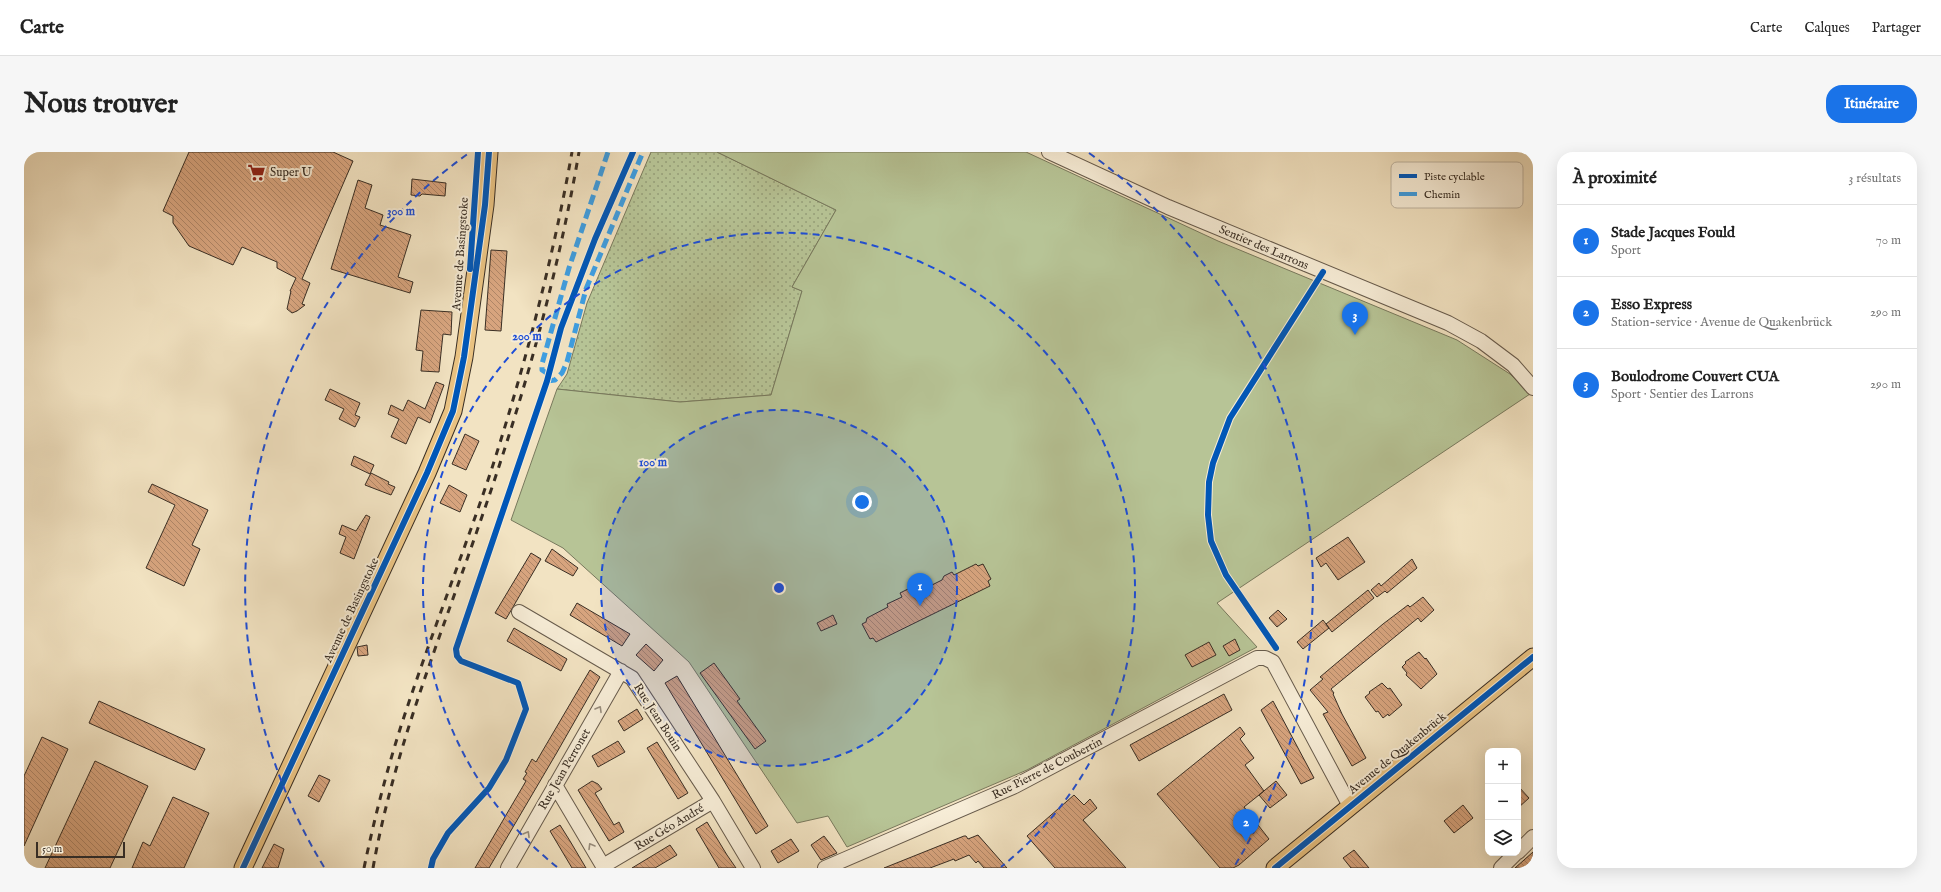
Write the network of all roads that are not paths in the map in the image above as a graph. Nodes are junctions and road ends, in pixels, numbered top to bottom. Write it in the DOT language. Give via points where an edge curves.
graph roads {
  1 [pos="478,152"];
  2 [pos="489,152"];
  3 [pos="1049,152"];
  4 [pos="464,356"];
  5 [pos="1533,388"];
  6 [pos="519,612"];
  7 [pos="1533,657"];
  8 [pos="621,671"];
  9 [pos="555,785"];
  10 [pos="713,801"];
  11 [pos="1350,806"];
  12 [pos="1533,837"];
  13 [pos="1521,848"];
  14 [pos="1513,856"];
  15 [pos="243,868"];
  16 [pos="508,868"];
  17 [pos="753,868"];
  18 [pos="825,868"];
  19 [pos="1275,868"];
  20 [pos="1501,868"];
  1 -- 4 [label="main road, Avenue de Basingstoke"];
  2 -- 4 [label="main road, Avenue de Basingstoke" via="485,205"];
  3 -- 5 [label="street, Sentier des Larrons" via="1168,207 1448,324 1481,342 1513,365"];
  4 -- 15 [label="main road, Avenue de Basingstoke" via="453,411 427,473"];
  6 -- 8 [label="street, Rue Jean Bouin"];
  7 -- 11 [label="main road, Avenue de Quakenbrück"];
  9 -- 8 [label="street, Rue Jean Perronet, one-way"];
  8 -- 10 [label="street, Rue Jean Bouin" via="632,678"];
  10 -- 9 [label="street, Rue Géo André, one-way" via="603,866"];
  16 -- 9 [label="street, Rue Jean Perronet, one-way"];
  10 -- 17 [label="street, Rue Jean Bouin"];
  11 -- 18 [label="street, Rue Pierre de Coubertin" via="1273,662 1257,658 1015,786"];
  11 -- 19 [label="main road, Avenue de Quakenbrück"];
  12 -- 13 [label="street"];
  14 -- 20 [label="street"];
}
